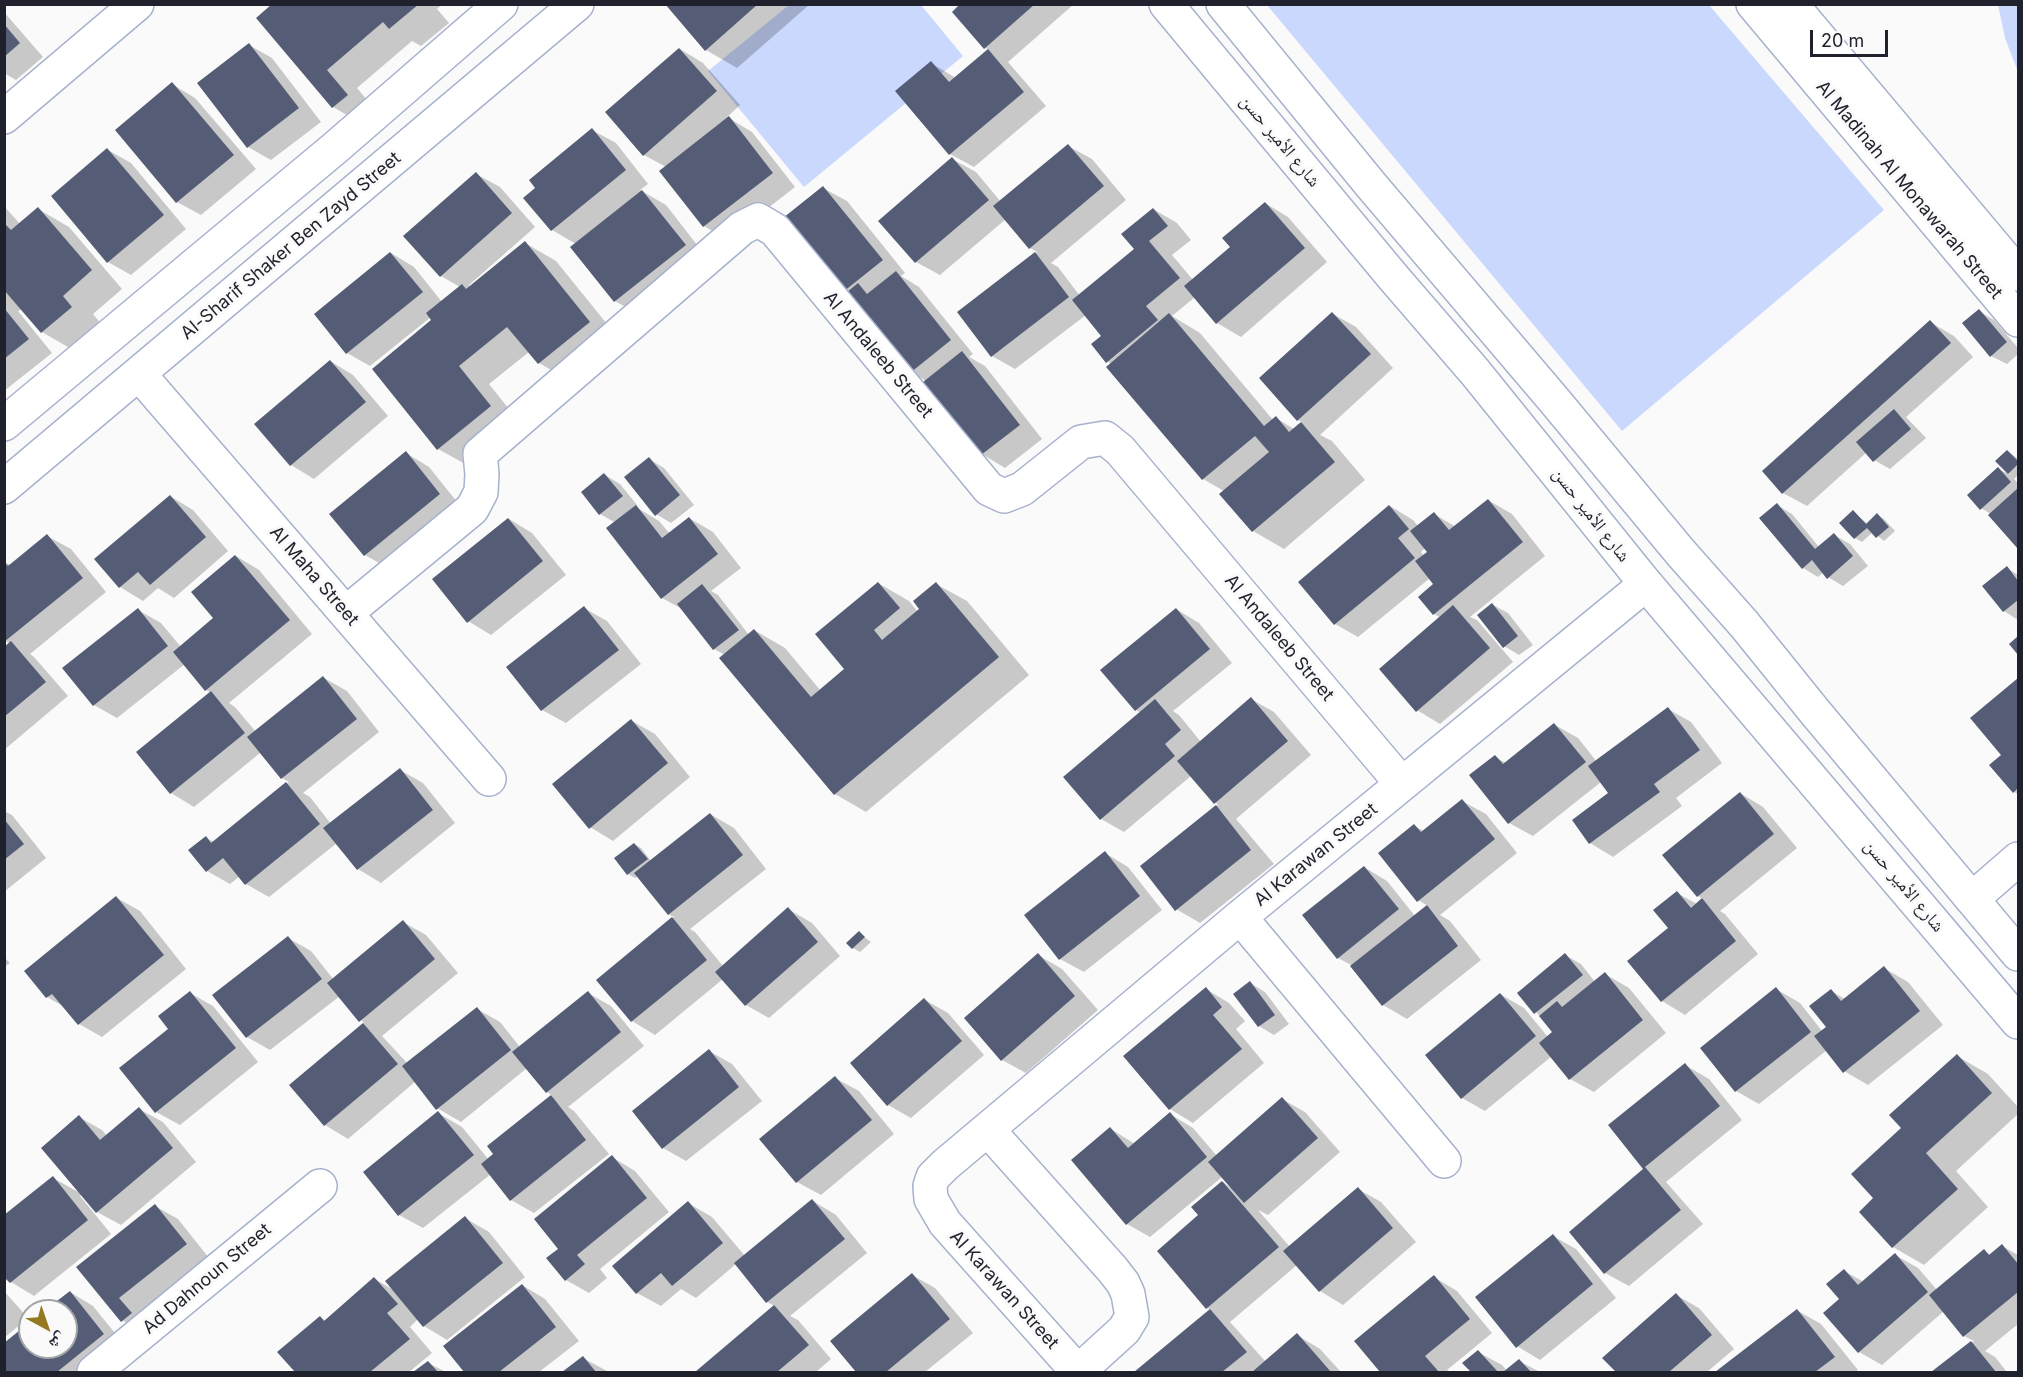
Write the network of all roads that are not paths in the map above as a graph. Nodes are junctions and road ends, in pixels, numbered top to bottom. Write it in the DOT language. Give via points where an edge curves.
graph roads {
  1 [pos="137,4"];
  2 [pos="501,4"];
  3 [pos="577,4"];
  4 [pos="1166,4"];
  5 [pos="1223,4"];
  6 [pos="1753,4"];
  7 [pos="1791,4"];
  8 [pos="4,117"];
  9 [pos="335,148"];
  10 [pos="367,183"];
  11 [pos="2019,274"];
  12 [pos="2019,320"];
  13 [pos="1502,338"];
  14 [pos="1469,366"];
  15 [pos="139,374"];
  16 [pos="4,424"];
  17 [pos="4,487"];
  18 [pos="1646,584"];
  19 [pos="346,613"];
  20 [pos="489,779"];
  21 [pos="1402,784"];
  22 [pos="2019,859"];
  23 [pos="1972,899"];
  24 [pos="1240,917"];
  25 [pos="2019,954"];
  26 [pos="2019,1022"];
  27 [pos="988,1130"];
  28 [pos="1443,1161"];
  29 [pos="321,1186"];
  30 [pos="113,1367"];
  31 [pos="1078,1372"];
  1 -- 8 [label="main road"];
  2 -- 9 [label="main road"];
  3 -- 10 [label="main road, Al-Sharif Shaker Ben Zayd Street"];
  4 -- 14 [label="main road, شارع الأمير حسن"];
  5 -- 13 [label="main road"];
  6 -- 12 [label="main road, Al Madinah Al Monawarah Street"];
  7 -- 11 [label="main road, Al Madinah Al Monawarah Street"];
  9 -- 10 [label="main road"];
  9 -- 16 [label="main road"];
  10 -- 15 [label="main road, Al-Sharif Shaker Ben Zayd Street"];
  13 -- 14 [label="main road"];
  13 -- 23 [label="main road"];
  14 -- 18 [label="main road, شارع الأمير حسن"];
  15 -- 17 [label="main road, Al-Sharif Shaker Ben Zayd Street"];
  15 -- 19 [label="main road, Al Maha Street"];
  18 -- 21 [label="main road, Al Karawan Street"];
  18 -- 26 [label="main road, شارع الأمير حسن"];
  19 -- 20 [label="main road, Al Maha Street"];
  19 -- 21 [label="main road, Al Andaleeb Street" via="472,509 481,492 480,454 742,228 758,220 775,230 989,489 1004,496 1022,489 1081,442 1105,438 1120,450"];
  21 -- 24 [label="main road, Al Karawan Street"];
  22 -- 23 [label="main road"];
  23 -- 25 [label="main road"];
  24 -- 27 [label="main road, Al Karawan Street"];
  24 -- 28 [label="main road"];
  27 -- 31 [label="main road, Al Karawan Street" via="1124,1283 1132,1317 1124,1330"];
  27 -- 31 [label="main road, Al Karawan Street" via="933,1177 931,1199 945,1223"];
  29 -- 30 [label="main road, Ad Dahnoun Street"];
}
